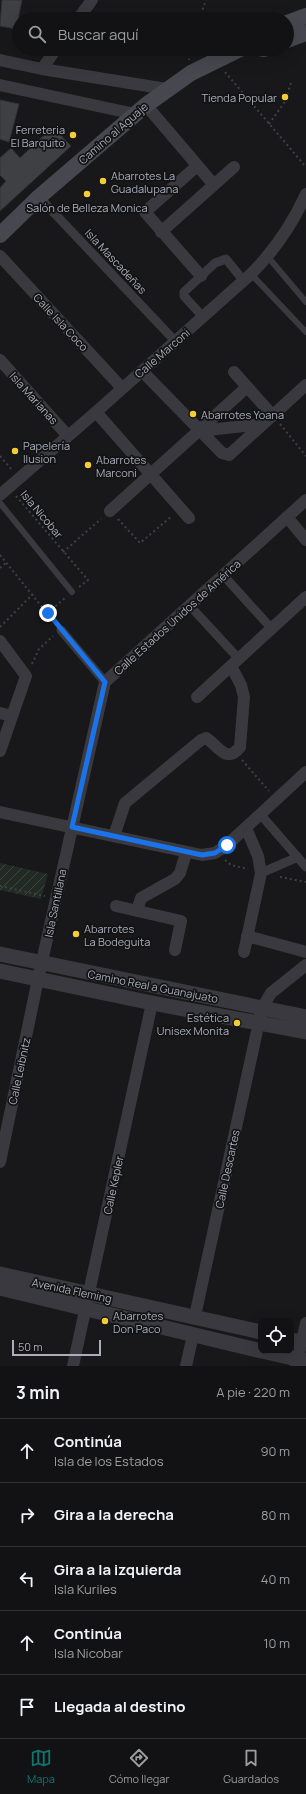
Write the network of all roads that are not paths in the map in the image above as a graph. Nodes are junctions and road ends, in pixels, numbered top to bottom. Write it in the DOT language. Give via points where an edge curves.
graph roads {
  1 [pos="92,0"];
  2 [pos="83,12"];
  3 [pos="306,16"];
  4 [pos="294,20"];
  5 [pos="306,33"];
  6 [pos="294,37"];
  7 [pos="51,56"];
  8 [pos="226,56"];
  9 [pos="0,60"];
  10 [pos="42,69"];
  11 [pos="0,86"];
  12 [pos="167,89"];
  13 [pos="140,109"];
  14 [pos="197,166"];
  15 [pos="234,167"];
  16 [pos="214,185"];
  17 [pos="306,194"];
  18 [pos="39,197"];
  19 [pos="303,210"];
  20 [pos="162,232"];
  21 [pos="0,235"];
  22 [pos="0,256"];
  23 [pos="268,257"];
  24 [pos="201,276"];
  25 [pos="247,277"];
  26 [pos="306,302"];
  27 [pos="203,317"];
  28 [pos="306,332"];
  29 [pos="175,341"];
  30 [pos="0,360"];
  31 [pos="142,371"];
  32 [pos="234,372"];
  33 [pos="306,386"];
  34 [pos="247,387"];
  35 [pos="122,388"];
  36 [pos="96,412"];
  37 [pos="273,416"];
  38 [pos="263,424"];
  39 [pos="199,431"];
  40 [pos="68,436"];
  41 [pos="151,475"];
  42 [pos="4,491"];
  43 [pos="306,500"];
  44 [pos="0,503"];
  45 [pos="110,511"];
  46 [pos="185,513"];
  47 [pos="286,517"];
  48 [pos="306,540"];
  49 [pos="224,576"];
  50 [pos="72,592"];
  51 [pos="304,603"];
  52 [pos="190,606"];
  53 [pos="272,629"];
  54 [pos="61,630"];
  55 [pos="0,641"];
  56 [pos="235,663"];
  57 [pos="105,682"];
  58 [pos="197,697"];
  59 [pos="0,713"];
  60 [pos="12,716"];
  61 [pos="0,751"];
  62 [pos="306,772"];
  63 [pos="0,812"];
  64 [pos="261,815"];
  65 [pos="72,827"];
  66 [pos="246,828"];
  67 [pos="114,836"];
  68 [pos="186,853"];
  69 [pos="298,857"];
  70 [pos="306,867"];
  71 [pos="261,873"];
  72 [pos="116,906"];
  73 [pos="137,911"];
  74 [pos="248,936"];
  75 [pos="175,950"];
  76 [pos="244,952"];
  77 [pos="306,952"];
  78 [pos="0,954"];
  79 [pos="42,964"];
  80 [pos="306,965"];
  81 [pos="0,971"];
  82 [pos="38,979"];
  83 [pos="152,1003"];
  84 [pos="260,1015"];
  85 [pos="306,1017"];
  86 [pos="306,1032"];
  87 [pos="0,1162"];
  88 [pos="0,1274"];
  89 [pos="0,1288"];
  90 [pos="88,1301"];
  91 [pos="195,1316"];
  92 [pos="306,1323"];
  93 [pos="258,1331"];
  94 [pos="193,1335"];
  95 [pos="300,1342"];
  96 [pos="258,1350"];
  97 [pos="272,1354"];
  98 [pos="300,1362"];
  99 [pos="73,1366"];
  100 [pos="186,1366"];
  1 -- 2 [label="street"];
  3 -- 4 [label="main road"];
  5 -- 6 [label="main road"];
  7 -- 10 [label="street"];
  8 -- 12 [label="main road, Camino al Aguaje" via="191,73"];
  9 -- 10 [label="street"];
  10 -- 12 [label="street"];
  11 -- 13 [label="street"];
  12 -- 13 [label="main road, Camino al Aguaje"];
  13 -- 14 [label="street"];
  13 -- 18 [label="main road, Camino al Aguaje"];
  14 -- 16 [label="street"];
  14 -- 20 [label="street" via="145,212"];
  15 -- 16 [label="street"];
  16 -- 20 [label="street"];
  17 -- 19 [label="street, Calle Marconi"];
  18 -- 21 [label="main road, Camino al Aguaje"];
  18 -- 29 [label="street, Isla Mascadeñas"];
  19 -- 23 [label="street, Calle Marconi"];
  20 -- 24 [label="street"];
  22 -- 35 [label="street, Calle Isla Coco"];
  23 -- 25 [label="street, Calle Marconi"];
  23 -- 26 [label="lane"];
  24 -- 25 [label="street" via="215,263 226,259"];
  24 -- 27 [label="street" via="184,292 184,296"];
  25 -- 27 [label="street, Calle Marconi"];
  25 -- 28 [label="lane"];
  27 -- 29 [label="street, Calle Marconi"];
  29 -- 31 [label="street, Calle Marconi"];
  30 -- 40 [label="street, Isla Marianas"];
  31 -- 35 [label="street, Calle Marconi"];
  31 -- 39 [label="street"];
  32 -- 34 [label="street"];
  33 -- 37 [label="street"];
  34 -- 37 [label="street"];
  34 -- 39 [label="street"];
  35 -- 36 [label="street, Calle Marconi"];
  36 -- 40 [label="street, Calle Marconi"];
  36 -- 41 [label="street"];
  37 -- 38 [label="street"];
  38 -- 39 [label="street"];
  38 -- 39 [label="street" via="229,455 222,453"];
  39 -- 41 [label="street"];
  40 -- 42 [label="street, Calle Marconi"];
  41 -- 45 [label="street"];
  41 -- 46 [label="street"];
  43 -- 47 [label="street, Calle Estados Unidos de América"];
  44 -- 50 [label="lane"];
  47 -- 48 [label="street"];
  47 -- 49 [label="street, Calle Estados Unidos de América"];
  49 -- 52 [label="street, Calle Estados Unidos de América"];
  49 -- 53 [label="street"];
  51 -- 53 [label="street"];
  52 -- 56 [label="street"];
  52 -- 57 [label="street, Calle Estados Unidos de América"];
  53 -- 56 [label="street"];
  54 -- 57 [label="street"];
  55 -- 60 [label="street" via="26,676"];
  56 -- 58 [label="street"];
  56 -- 67 [label="street" via="244,697 240,747 236,752 224,754 211,741 206,738 201,740 126,803"];
  57 -- 65 [label="street, Calle Estados Unidos de América"];
  59 -- 60 [label="street"];
  60 -- 61 [label="street"];
  62 -- 64 [label="street"];
  63 -- 65 [label="street"];
  64 -- 66 [label="street"];
  64 -- 69 [label="street"];
  65 -- 67 [label="street"];
  65 -- 79 [label="street, Isla Santillana"];
  66 -- 68 [label="street" via="215,853"];
  66 -- 71 [label="street" via="258,856"];
  67 -- 68 [label="street"];
  68 -- 73 [label="street" via="180,873 175,879 141,898"];
  69 -- 70 [label="street"];
  69 -- 71 [label="street"];
  71 -- 74 [label="street"];
  72 -- 73 [label="street"];
  73 -- 75 [label="street" via="181,921"];
  74 -- 76 [label="street"];
  74 -- 77 [label="street"];
  78 -- 79 [label="street, Camino Real a Guanajuato"];
  79 -- 82 [label="street, Isla Santillana"];
  79 -- 84 [label="street, Camino Real a Guanajuato"];
  80 -- 84 [label="street" via="271,993"];
  81 -- 82 [label="street, Camino Real a Guanajuato"];
  82 -- 83 [label="street, Camino Real a Guanajuato"];
  82 -- 87 [label="street, Calle Leibnitz"];
  83 -- 84 [label="street, Camino Real a Guanajuato"];
  83 -- 90 [label="street, Calle Kepler"];
  84 -- 85 [label="street, Camino Real a Guanajuato"];
  84 -- 86 [label="street, Camino Real a Guanajuato"];
  84 -- 91 [label="street, Calle Descartes"];
  88 -- 90 [label="street, Avenida Fleming"];
  89 -- 90 [label="street, Avenida Fleming"];
  90 -- 91 [label="street, Avenida Fleming"];
  90 -- 94 [label="street, Avenida Fleming"];
  90 -- 99 [label="street, Calle Kepler"];
  91 -- 93 [label="street, Avenida Fleming"];
  92 -- 95 [label="street"];
  94 -- 96 [label="street, Avenida Fleming"];
  94 -- 100 [label="street"];
  95 -- 98 [label="street"];
  97 -- 98 [label="street, Avenida Fleming"];
}
